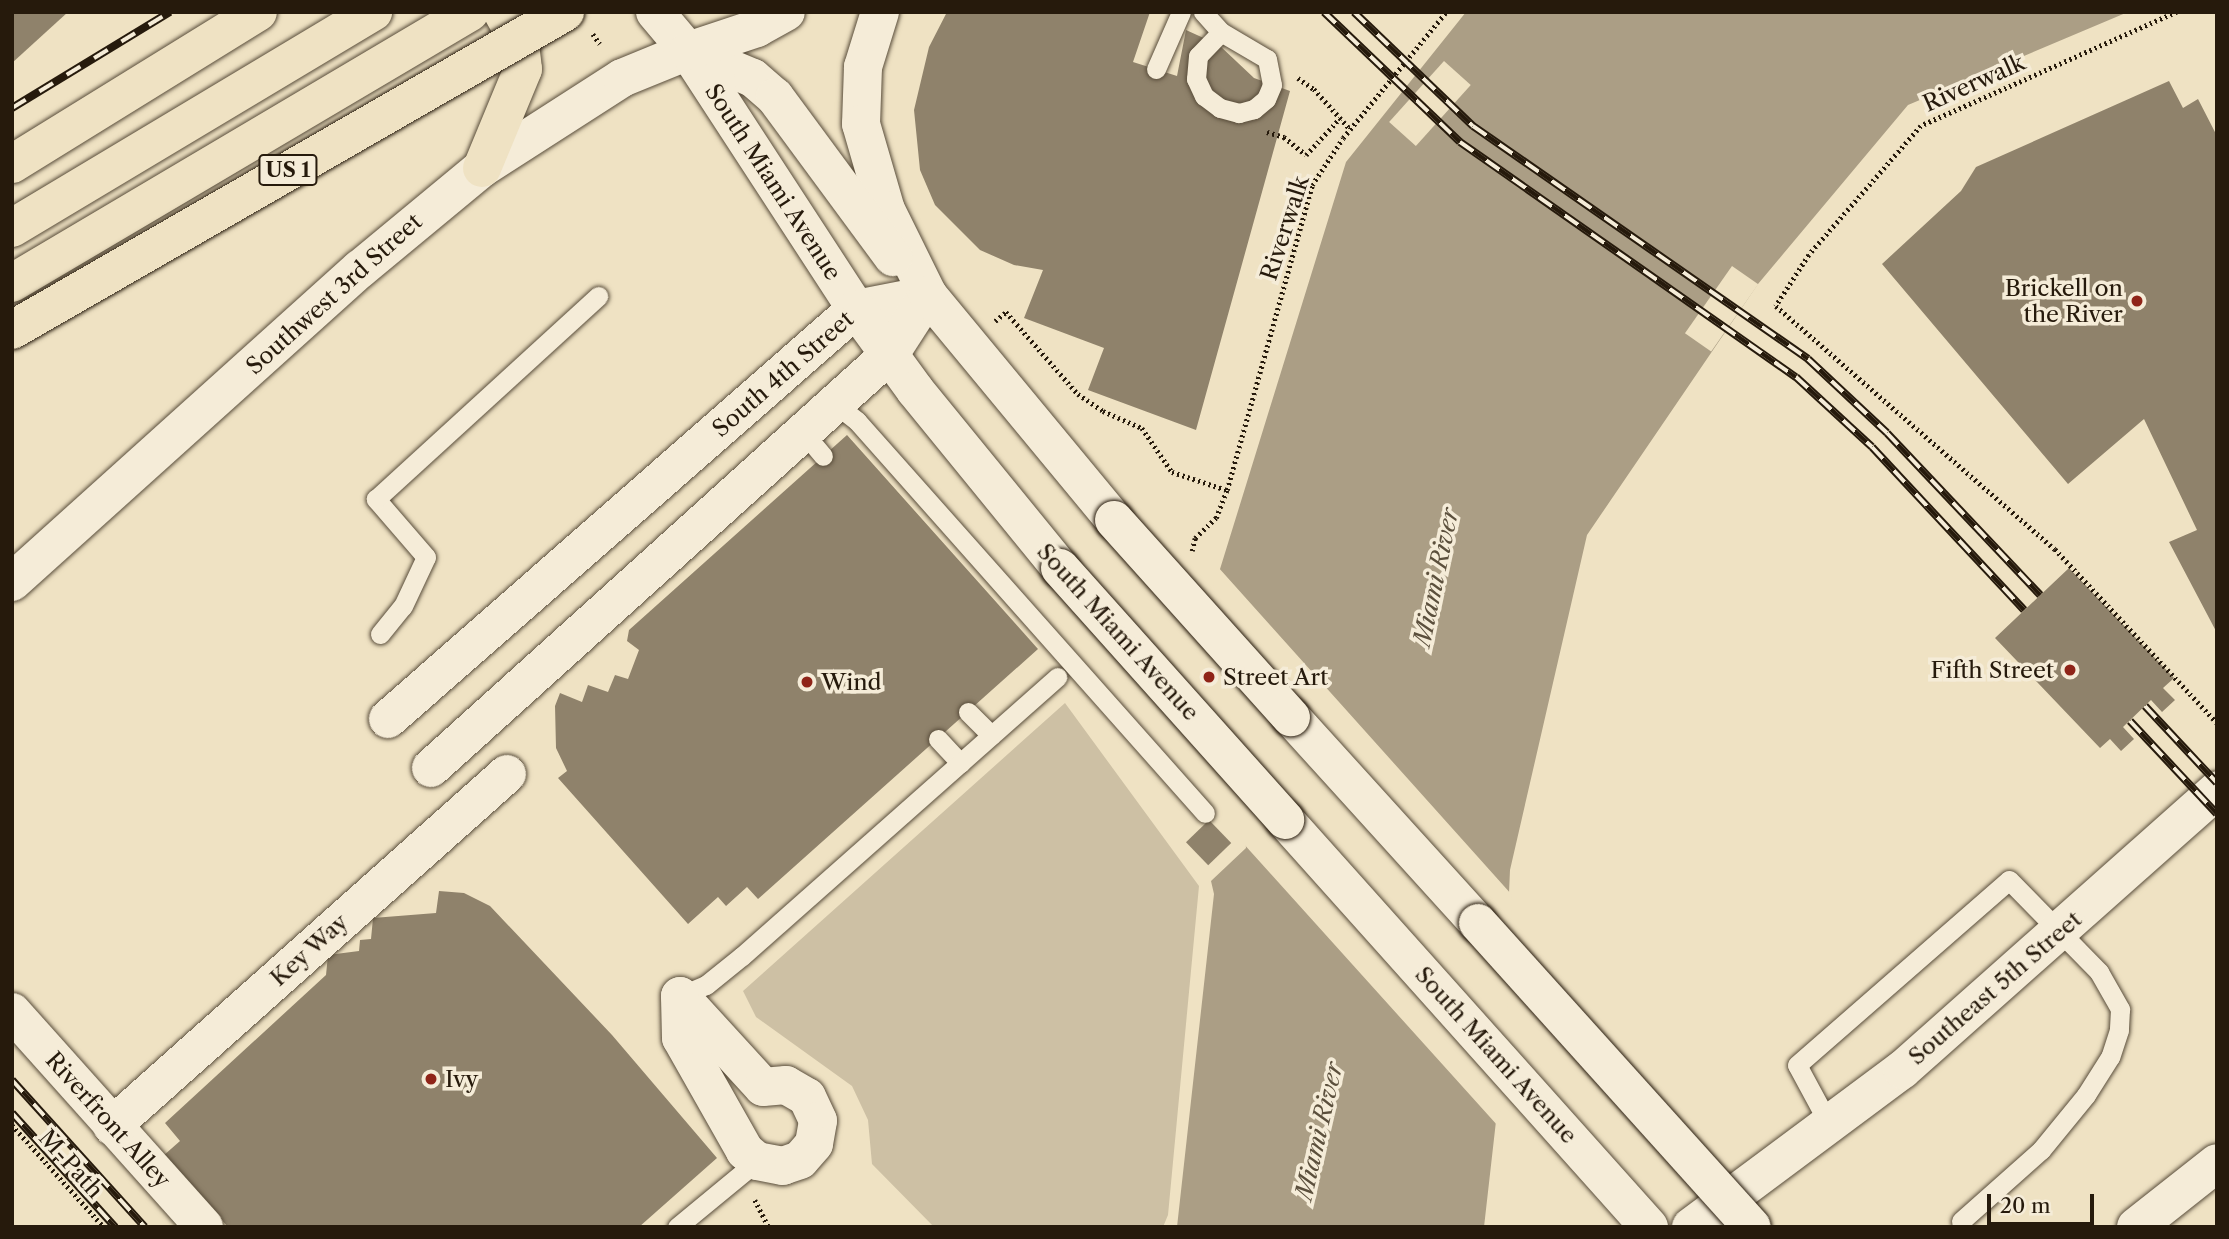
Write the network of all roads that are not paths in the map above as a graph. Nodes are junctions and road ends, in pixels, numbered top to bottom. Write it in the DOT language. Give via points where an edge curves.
graph roads {
  1 [pos="258,12"];
  2 [pos="373,12"];
  3 [pos="470,12"];
  4 [pos="502,12"];
  5 [pos="565,12"];
  6 [pos="655,12"];
  7 [pos="786,12"];
  8 [pos="880,12"];
  9 [pos="1181,12"];
  10 [pos="1203,12"];
  11 [pos="1221,32"];
  12 [pos="688,51"];
  13 [pos="1156,69"];
  14 [pos="12,164"];
  15 [pos="482,168"];
  16 [pos="19,224"];
  17 [pos="12,283"];
  18 [pos="929,295"];
  19 [pos="598,296"];
  20 [pos="856,309"];
  21 [pos="12,330"];
  22 [pos="890,354"];
  23 [pos="834,403"];
  24 [pos="12,582"];
  25 [pos="380,634"];
  26 [pos="1057,677"];
  27 [pos="968,712"];
  28 [pos="388,719"];
  29 [pos="991,735"];
  30 [pos="938,739"];
  31 [pos="960,763"];
  32 [pos="431,768"];
  33 [pos="507,774"];
  34 [pos="2217,790"];
  35 [pos="1205,813"];
  36 [pos="2058,934"];
  37 [pos="680,996"];
  38 [pos="12,1012"];
  39 [pos="113,1126"];
  40 [pos="1830,1126"];
  41 [pos="754,1175"];
  42 [pos="2203,1175"];
  43 [pos="1647,1221"];
  44 [pos="1961,1221"];
  45 [pos="204,1227"];
  46 [pos="677,1227"];
  47 [pos="1690,1227"];
  48 [pos="1752,1227"];
  49 [pos="2136,1227"];
  50 [pos="2153,1227"];
  1 -- 14 [label="highway"];
  2 -- 16 [label="highway"];
  3 -- 17 [label="highway"];
  4 -- 15 [label="highway" via="520,44 523,69"];
  5 -- 21 [label="highway, US 1, bridge"];
  6 -- 12 [label="street, South Miami Avenue"];
  7 -- 12 [label="street, Southwest 3rd Street" via="757,28"];
  8 -- 18 [label="street" via="863,67 861,124 886,210"];
  9 -- 13 [label="lane"];
  10 -- 11 [label="lane"];
  11 -- 11 [label="lane" via="1268,59 1272,85 1266,99 1254,109 1239,113 1220,108 1204,96 1196,79 1198,57"];
  12 -- 15 [label="street, Southwest 3rd Street" via="622,78"];
  12 -- 18 [label="street" via="753,78 775,97 873,236"];
  12 -- 20 [label="street, South Miami Avenue"];
  15 -- 24 [label="street, Southwest 3rd Street" via="360,269"];
  18 -- 20 [label="street, South 4th Street"];
  18 -- 22 [label="street"];
  18 -- 48 [label="street, bridge" via="1114,520"];
  19 -- 25 [label="lane" via="376,499 426,557 403,606"];
  20 -- 22 [label="street, South Miami Avenue"];
  20 -- 28 [label="street, South 4th Street"];
  22 -- 23 [label="street"];
  22 -- 43 [label="street, South Miami Avenue, bridge" via="1060,568"];
  23 -- 32 [label="street" via="813,444"];
  23 -- 35 [label="lane" via="857,421"];
  26 -- 29 [label="lane"];
  27 -- 29 [label="lane"];
  29 -- 31 [label="lane"];
  30 -- 31 [label="lane"];
  31 -- 37 [label="lane" via="742,957 706,985"];
  33 -- 39 [label="street, Key Way"];
  34 -- 36 [label="street, Southeast 5th Street"];
  36 -- 40 [label="street, Southeast 5th Street"];
  36 -- 40 [label="lane" via="2009,880 1797,1065"];
  36 -- 44 [label="lane" via="2099,972 2120,1009 2110,1057 2041,1150"];
  37 -- 41 [label="street" via="681,1038"];
  37 -- 41 [label="street" via="763,1087 786,1085 807,1097 818,1121 814,1144 800,1160"];
  38 -- 39 [label="street, Riverfront Alley"];
  39 -- 45 [label="street, Riverfront Alley"];
  40 -- 47 [label="street, Southeast 5th Street" via="1761,1171"];
  41 -- 46 [label="lane"];
  42 -- 49 [label="street"];
  42 -- 50 [label="street"];
}
